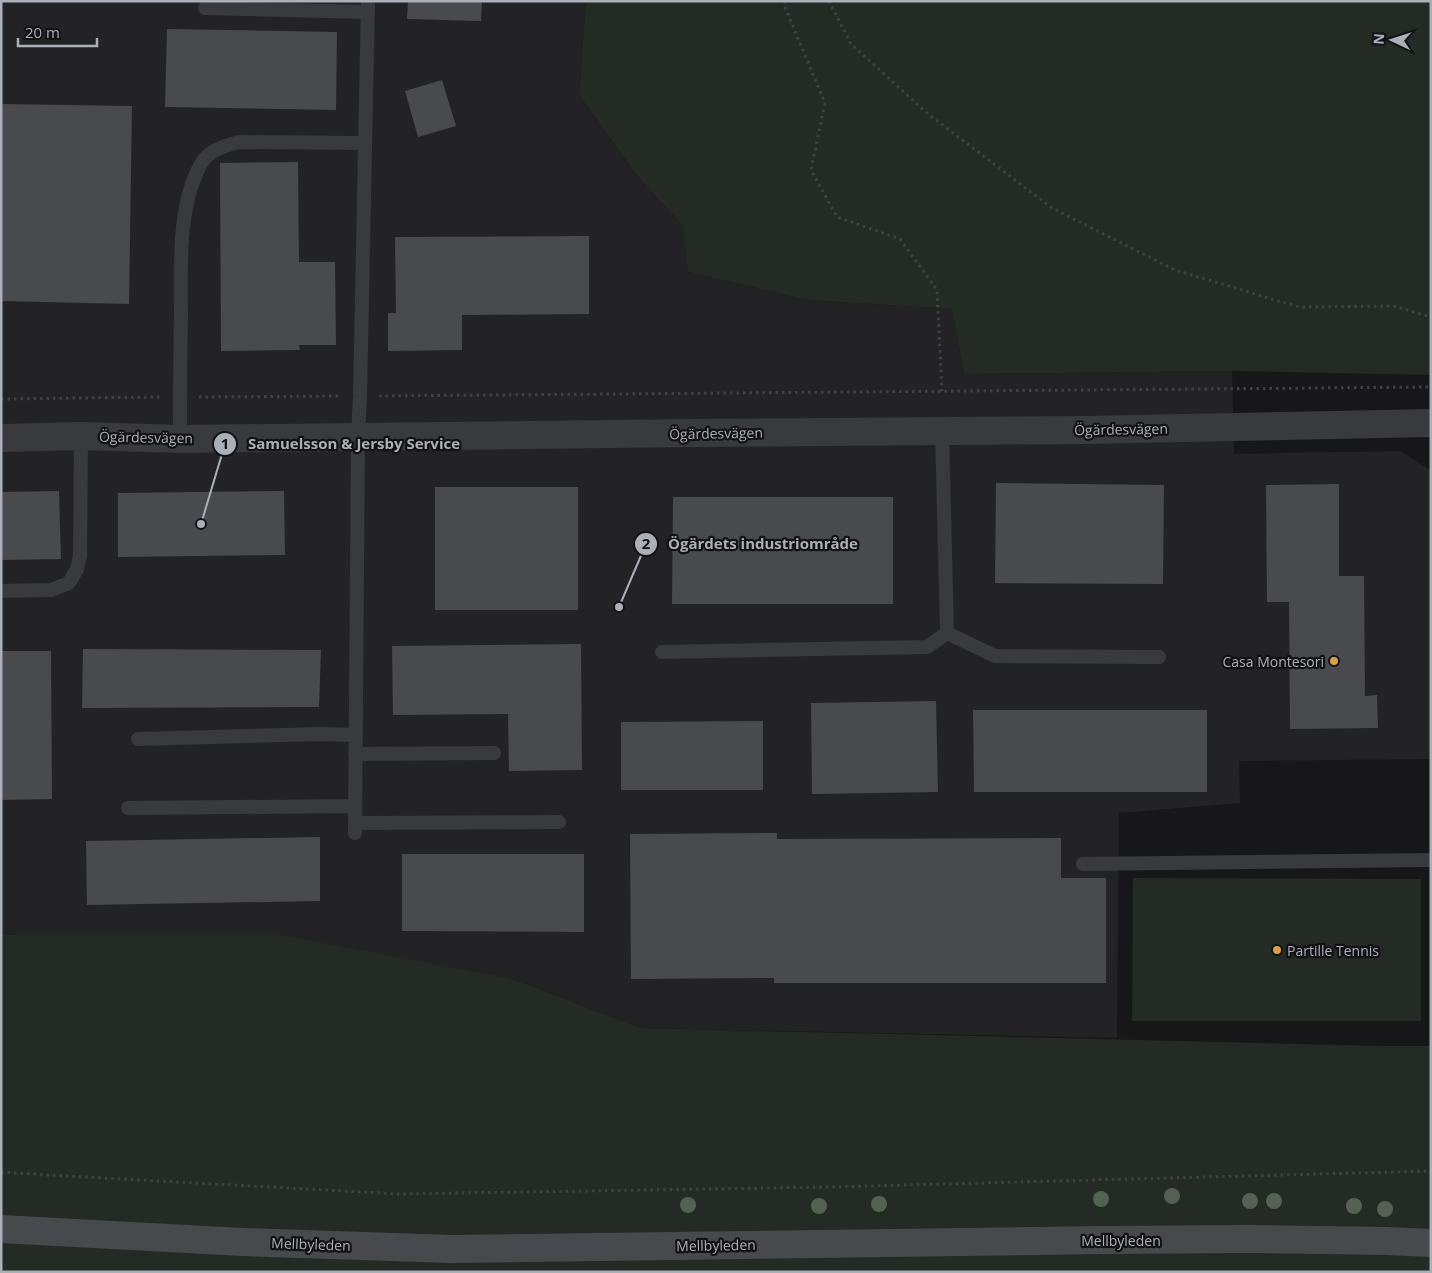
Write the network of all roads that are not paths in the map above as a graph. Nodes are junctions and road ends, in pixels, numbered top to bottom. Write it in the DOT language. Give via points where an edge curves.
graph roads {
  1 [pos="368,7"];
  2 [pos="205,8"];
  3 [pos="365,143"];
  4 [pos="1431,423"];
  5 [pos="942,431"];
  6 [pos="81,436"];
  7 [pos="358,436"];
  8 [pos="1,438"];
  9 [pos="180,439"];
  10 [pos="1,591"];
  11 [pos="947,633"];
  12 [pos="662,652"];
  13 [pos="1159,657"];
  14 [pos="356,735"];
  15 [pos="138,739"];
  16 [pos="494,753"];
  17 [pos="355,754"];
  18 [pos="355,806"];
  19 [pos="128,808"];
  20 [pos="559,822"];
  21 [pos="1431,860"];
  22 [pos="1082,864"];
  23 [pos="1,1229"];
  24 [pos="1431,1243"];
  1 -- 2 [label="lane"];
  1 -- 3 [label="lane"];
  3 -- 7 [label="lane"];
  3 -- 9 [label="lane" via="238,142 218,147 201,163 191,188 181,252"];
  4 -- 5 [label="street, Ögärdesvägen"];
  5 -- 7 [label="street, Ögärdesvägen"];
  5 -- 11 [label="lane"];
  6 -- 8 [label="street, Ögärdesvägen"];
  6 -- 9 [label="street, Ögärdesvägen"];
  6 -- 10 [label="lane" via="80,556 77,569 69,583 51,590"];
  7 -- 9 [label="street, Ögärdesvägen"];
  7 -- 14 [label="lane"];
  11 -- 12 [label="lane" via="927,647"];
  11 -- 13 [label="lane" via="995,656"];
  14 -- 15 [label="lane"];
  14 -- 17 [label="lane"];
  16 -- 17 [label="lane"];
  17 -- 18 [label="lane"];
  18 -- 19 [label="lane"];
  18 -- 20 [label="lane" via="355,828"];
  21 -- 22 [label="lane"];
  23 -- 24 [label="main road, Mellbyleden" via="452,1249 1130,1240"];
}
